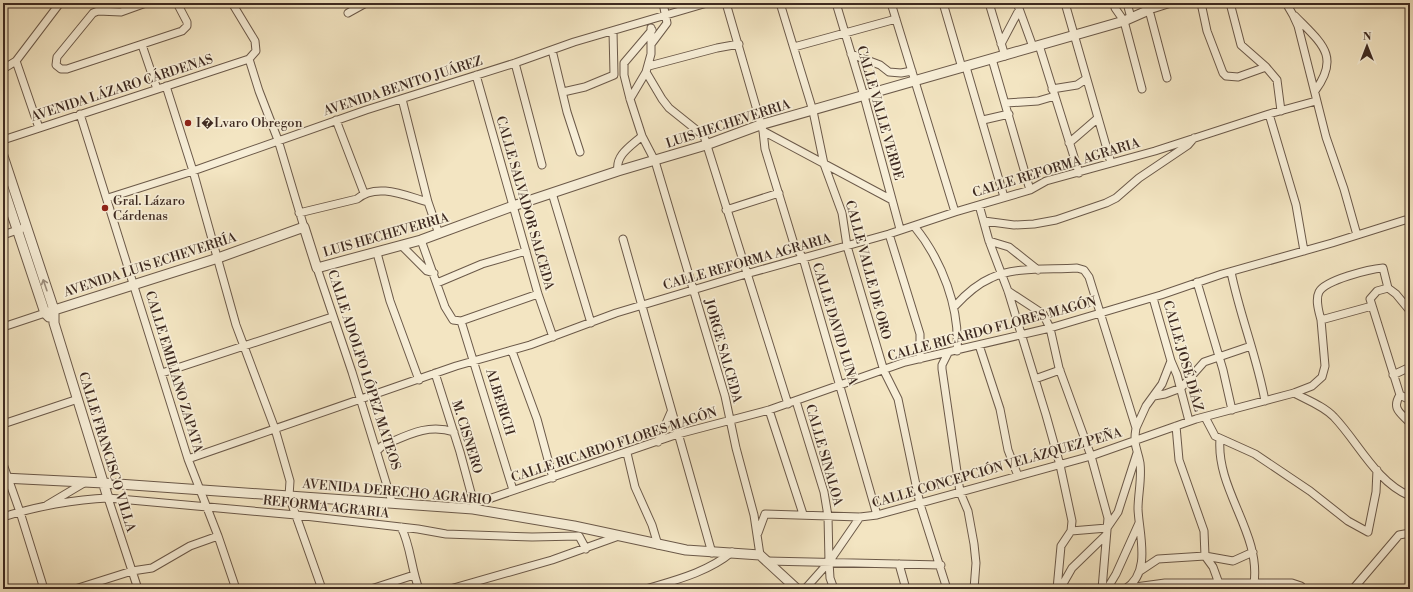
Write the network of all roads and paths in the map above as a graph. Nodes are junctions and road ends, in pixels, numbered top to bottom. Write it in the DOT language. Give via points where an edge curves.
graph roads {
  1 [pos="60,3"];
  2 [pos="146,3"];
  3 [pos="177,3"];
  4 [pos="232,3"];
  5 [pos="366,3"];
  6 [pos="663,3"];
  7 [pos="707,3"];
  8 [pos="726,3"];
  9 [pos="780,3"];
  10 [pos="836,3"];
  11 [pos="891,3"];
  12 [pos="943,3"];
  13 [pos="989,3"];
  14 [pos="1065,3"];
  15 [pos="1115,3"];
  16 [pos="1127,3"];
  17 [pos="1171,3"];
  18 [pos="1201,3"];
  19 [pos="1230,3"];
  20 [pos="1286,3"];
  21 [pos="1018,6"];
  22 [pos="1148,7"];
  23 [pos="348,13"];
  24 [pos="666,14"];
  25 [pos="1293,14"];
  26 [pos="651,19"];
  27 [pos="896,19"];
  28 [pos="1127,19"];
  29 [pos="652,30"];
  30 [pos="613,31"];
  31 [pos="844,34"];
  32 [pos="1074,35"];
  33 [pos="652,43"];
  34 [pos="739,44"];
  35 [pos="1001,44"];
  36 [pos="142,45"];
  37 [pos="1036,46"];
  38 [pos="794,47"];
  39 [pos="552,50"];
  40 [pos="851,54"];
  41 [pos="1005,56"];
  42 [pos="249,59"];
  43 [pos="992,59"];
  44 [pos="16,61"];
  45 [pos="515,63"];
  46 [pos="624,63"];
  47 [pos="964,67"];
  48 [pos="1266,67"];
  49 [pos="3,69"];
  50 [pos="647,69"];
  51 [pos="912,71"];
  52 [pos="476,75"];
  53 [pos="614,75"];
  54 [pos="1167,78"];
  55 [pos="1086,79"];
  56 [pos="916,82"];
  57 [pos="166,86"];
  58 [pos="157,89"];
  59 [pos="1142,89"];
  60 [pos="1315,91"];
  61 [pos="563,92"];
  62 [pos="1054,93"];
  63 [pos="864,96"];
  64 [pos="402,99"];
  65 [pos="630,99"];
  66 [pos="1316,101"];
  67 [pos="1006,103"];
  68 [pos="813,111"];
  69 [pos="1281,111"];
  70 [pos="80,114"];
  71 [pos="1009,114"];
  72 [pos="1269,114"];
  73 [pos="1098,118"];
  74 [pos="336,120"];
  75 [pos="983,120"];
  76 [pos="39,128"];
  77 [pos="761,128"];
  78 [pos="642,136"];
  79 [pos="1196,136"];
  80 [pos="3,140"];
  81 [pos="278,140"];
  82 [pos="1069,143"];
  83 [pos="706,145"];
  84 [pos="580,152"];
  85 [pos="3,156"];
  86 [pos="655,161"];
  87 [pos="1111,163"];
  88 [pos="824,164"];
  89 [pos="542,165"];
  90 [pos="193,171"];
  91 [pos="618,171"];
  92 [pos="1079,173"];
  93 [pos="3,187"];
  94 [pos="1030,190"];
  95 [pos="364,193"];
  96 [pos="552,193"];
  97 [pos="779,193"];
  98 [pos="1004,197"];
  99 [pos="108,198"];
  100 [pos="892,200"];
  101 [pos="428,202"];
  102 [pos="979,205"];
  103 [pos="513,206"];
  104 [pos="726,210"];
  105 [pos="955,212"];
  106 [pos="299,213"];
  107 [pos="1405,220"];
  108 [pos="984,221"];
  109 [pos="914,226"];
  110 [pos="26,227"];
  111 [pos="304,227"];
  112 [pos="900,229"];
  113 [pos="16,230"];
  114 [pos="438,234"];
  115 [pos="889,234"];
  116 [pos="3,235"];
  117 [pos="1357,235"];
  118 [pos="623,239"];
  119 [pos="421,240"];
  120 [pos="989,241"];
  121 [pos="402,246"];
  122 [pos="847,246"];
  123 [pos="526,251"];
  124 [pos="1304,251"];
  125 [pos="377,253"];
  126 [pos="218,258"];
  127 [pos="803,258"];
  128 [pos="317,268"];
  129 [pos="1038,270"];
  130 [pos="1231,272"];
  131 [pos="434,273"];
  132 [pos="746,274"];
  133 [pos="1002,274"];
  134 [pos="1197,282"];
  135 [pos="437,283"];
  136 [pos="134,284"];
  137 [pos="1388,288"];
  138 [pos="694,291"];
  139 [pos="1008,291"];
  140 [pos="538,294"];
  141 [pos="1153,298"];
  142 [pos="642,305"];
  143 [pos="955,306"];
  144 [pos="1372,306"];
  145 [pos="1410,310"];
  146 [pos="49,311"];
  147 [pos="1101,312"];
  148 [pos="332,317"];
  149 [pos="1321,320"];
  150 [pos="461,321"];
  151 [pos="591,323"];
  152 [pos="3,327"];
  153 [pos="1050,328"];
  154 [pos="1021,335"];
  155 [pos="553,337"];
  156 [pos="245,345"];
  157 [pos="979,345"];
  158 [pos="1251,346"];
  159 [pos="512,351"];
  160 [pos="957,351"];
  161 [pos="948,353"];
  162 [pos="1218,356"];
  163 [pos="920,359"];
  164 [pos="475,361"];
  165 [pos="1171,361"];
  166 [pos="1410,367"];
  167 [pos="884,370"];
  168 [pos="1060,370"];
  169 [pos="162,373"];
  170 [pos="435,373"];
  171 [pos="1393,374"];
  172 [pos="1035,379"];
  173 [pos="419,380"];
  174 [pos="841,386"];
  175 [pos="1181,388"];
  176 [pos="1294,393"];
  177 [pos="1400,395"];
  178 [pos="1154,396"];
  179 [pos="78,399"];
  180 [pos="361,399"];
  181 [pos="796,400"];
  182 [pos="1410,400"];
  183 [pos="1266,401"];
  184 [pos="788,404"];
  185 [pos="769,410"];
  186 [pos="1232,410"];
  187 [pos="671,412"];
  188 [pos="1205,417"];
  189 [pos="730,420"];
  190 [pos="1189,421"];
  191 [pos="1410,423"];
  192 [pos="3,424"];
  193 [pos="1176,426"];
  194 [pos="1136,428"];
  195 [pos="275,429"];
  196 [pos="454,432"];
  197 [pos="678,434"];
  198 [pos="1220,439"];
  199 [pos="658,442"];
  200 [pos="1134,442"];
  201 [pos="377,451"];
  202 [pos="627,453"];
  203 [pos="1137,453"];
  204 [pos="1091,456"];
  205 [pos="188,459"];
  206 [pos="3,464"];
  207 [pos="1060,465"];
  208 [pos="1376,470"];
  209 [pos="1018,476"];
  210 [pos="6,478"];
  211 [pos="553,478"];
  212 [pos="84,482"];
  213 [pos="104,483"];
  214 [pos="200,490"];
  215 [pos="513,490"];
  216 [pos="960,492"];
  217 [pos="289,496"];
  218 [pos="1410,496"];
  219 [pos="108,498"];
  220 [pos="392,502"];
  221 [pos="920,504"];
  222 [pos="474,506"];
  223 [pos="44,507"];
  224 [pos="207,508"];
  225 [pos="20,512"];
  226 [pos="802,514"];
  227 [pos="296,515"];
  228 [pos="877,515"];
  229 [pos="828,516"];
  230 [pos="3,517"];
  231 [pos="860,517"];
  232 [pos="1140,522"];
  233 [pos="574,526"];
  234 [pos="401,527"];
  235 [pos="1070,531"];
  236 [pos="758,532"];
  237 [pos="1106,532"];
  238 [pos="1410,533"];
  239 [pos="218,536"];
  240 [pos="579,536"];
  241 [pos="616,537"];
  242 [pos="658,545"];
  243 [pos="586,549"];
  244 [pos="732,552"];
  245 [pos="1253,552"];
  246 [pos="712,553"];
  247 [pos="1205,556"];
  248 [pos="763,558"];
  249 [pos="829,562"];
  250 [pos="899,564"];
  251 [pos="941,565"];
  252 [pos="132,571"];
  253 [pos="1140,571"];
  254 [pos="414,574"];
  255 [pos="1254,583"];
  256 [pos="1220,586"];
  257 [pos="1299,586"];
  258 [pos="1127,588"];
  259 [pos="1143,588"];
  260 [pos="44,589"];
  261 [pos="75,589"];
  262 [pos="138,589"];
  263 [pos="236,589"];
  264 [pos="322,589"];
  265 [pos="371,589"];
  266 [pos="419,589"];
  267 [pos="450,589"];
  268 [pos="646,589"];
  269 [pos="797,589"];
  270 [pos="805,589"];
  271 [pos="834,589"];
  272 [pos="906,589"];
  273 [pos="947,589"];
  274 [pos="974,589"];
  275 [pos="1058,589"];
  276 [pos="1102,589"];
  277 [pos="1107,589"];
  278 [pos="1246,589"];
  279 [pos="1353,589"];
  1 -- 44 [label="street"];
  2 -- 36 [label="street" via="121,12 93,13 57,57 56,65 61,69 67,69"];
  3 -- 36 [label="street" via="187,22 185,29"];
  4 -- 42 [label="street" via="255,41 256,50"];
  5 -- 23 [label="street"];
  6 -- 24 [label="street"];
  7 -- 24 [label="street, AVENIDA BENITO JUÁREZ"];
  8 -- 34 [label="street, CALLE DAVID LUNA"];
  9 -- 38 [label="street, CALLE VALLE DE ORO"];
  10 -- 31 [label="street, CALLE VALLE VERDE"];
  11 -- 27 [label="street"];
  12 -- 47 [label="street"];
  13 -- 35 [label="street"];
  14 -- 32 [label="street"];
  15 -- 28 [label="street" via="1114,8"];
  16 -- 28 [label="street"];
  17 -- 22 [label="street"];
  18 -- 48 [label="street" via="1207,31 1226,76 1238,77"];
  19 -- 48 [label="street" via="1242,45"];
  20 -- 25 [label="street"];
  21 -- 35 [label="street"];
  21 -- 37 [label="street"];
  22 -- 28 [label="street, LUIS HECHEVERRIA"];
  22 -- 54 [label="street"];
  24 -- 26 [label="street, AVENIDA BENITO JUÁREZ"];
  24 -- 33 [label="street" via="667,23"];
  25 -- 60 [label="street"];
  25 -- 60 [label="street" via="1327,54 1329,66 1325,78"];
  26 -- 29 [label="street"];
  26 -- 30 [label="street, AVENIDA BENITO JUÁREZ"];
  27 -- 31 [label="street"];
  27 -- 51 [label="street"];
  28 -- 32 [label="street, LUIS HECHEVERRIA"];
  28 -- 59 [label="street"];
  29 -- 33 [label="street"];
  29 -- 46 [label="street"];
  30 -- 39 [label="street, AVENIDA BENITO JUÁREZ"];
  30 -- 53 [label="street"];
  31 -- 38 [label="street"];
  31 -- 40 [label="street, CALLE VALLE VERDE"];
  32 -- 37 [label="street, LUIS HECHEVERRIA"];
  32 -- 55 [label="street"];
  33 -- 50 [label="street"];
  34 -- 50 [label="street"];
  34 -- 77 [label="street, CALLE DAVID LUNA"];
  35 -- 41 [label="street"];
  36 -- 58 [label="street"];
  37 -- 41 [label="street, LUIS HECHEVERRIA"];
  37 -- 62 [label="street"];
  38 -- 68 [label="street, CALLE VALLE DE ORO"];
  39 -- 45 [label="street, AVENIDA BENITO JUÁREZ"];
  39 -- 61 [label="street"];
  40 -- 51 [label="street" via="880,65 889,72"];
  40 -- 63 [label="street, CALLE VALLE VERDE"];
  41 -- 43 [label="street, LUIS HECHEVERRIA"];
  42 -- 57 [label="street, AVENIDA LÁZARO CÁRDENAS"];
  42 -- 81 [label="street, CALLE ADOLFO LÓPEZ MATEOS"];
  43 -- 47 [label="street, LUIS HECHEVERRIA"];
  43 -- 67 [label="street"];
  44 -- 49 [label="street"];
  44 -- 76 [label="street"];
  45 -- 52 [label="street, AVENIDA BENITO JUÁREZ"];
  45 -- 89 [label="street"];
  46 -- 53 [label="street"];
  46 -- 65 [label="street, JORGE SALCEDA"];
  47 -- 56 [label="street, LUIS HECHEVERRIA"];
  47 -- 75 [label="street"];
  48 -- 69 [label="street" via="1277,80"];
  50 -- 65 [label="street"];
  50 -- 83 [label="street" via="662,99 680,118 701,133"];
  51 -- 56 [label="street"];
  52 -- 64 [label="street, AVENIDA BENITO JUÁREZ"];
  52 -- 103 [label="street, CALLE SALVADOR SALCEDA"];
  53 -- 61 [label="street" via="585,87"];
  55 -- 62 [label="street"];
  55 -- 73 [label="street"];
  56 -- 63 [label="street, LUIS HECHEVERRIA"];
  56 -- 105 [label="street"];
  57 -- 58 [label="street, AVENIDA LÁZARO CÁRDENAS"];
  57 -- 90 [label="street"];
  58 -- 70 [label="street, AVENIDA LÁZARO CÁRDENAS"];
  60 -- 66 [label="street"];
  61 -- 84 [label="street"];
  62 -- 67 [label="street" via="1038,101"];
  62 -- 82 [label="street"];
  63 -- 68 [label="street, LUIS HECHEVERRIA"];
  63 -- 100 [label="street, CALLE VALLE VERDE"];
  64 -- 74 [label="street, AVENIDA BENITO JUÁREZ"];
  64 -- 101 [label="street"];
  65 -- 78 [label="street, JORGE SALCEDA"];
  66 -- 69 [label="street, CALLE REFORMA AGRARIA"];
  66 -- 117 [label="street"];
  67 -- 71 [label="street"];
  68 -- 77 [label="street, LUIS HECHEVERRIA"];
  68 -- 88 [label="street, CALLE VALLE DE ORO"];
  69 -- 72 [label="street, CALLE REFORMA AGRARIA"];
  70 -- 76 [label="street, AVENIDA LÁZARO CÁRDENAS"];
  70 -- 99 [label="street, CALLE EMILIANO ZAPATA"];
  71 -- 75 [label="street"];
  71 -- 94 [label="street"];
  72 -- 79 [label="street, CALLE REFORMA AGRARIA"];
  72 -- 124 [label="street" via="1296,206"];
  73 -- 82 [label="street"];
  73 -- 87 [label="street"];
  74 -- 81 [label="street, AVENIDA BENITO JUÁREZ"];
  74 -- 95 [label="street"];
  75 -- 98 [label="street"];
  76 -- 80 [label="street, AVENIDA LÁZARO CÁRDENAS"];
  77 -- 83 [label="street, LUIS HECHEVERRIA"];
  77 -- 88 [label="street"];
  77 -- 97 [label="street, CALLE DAVID LUNA"];
  78 -- 86 [label="street, JORGE SALCEDA"];
  78 -- 91 [label="street" via="620,156 617,163"];
  79 -- 87 [label="street, CALLE REFORMA AGRARIA"];
  79 -- 108 [label="street" via="1188,145 1106,203 1056,220 1034,224 1014,225"];
  81 -- 90 [label="street, AVENIDA BENITO JUÁREZ"];
  81 -- 106 [label="street, CALLE ADOLFO LÓPEZ MATEOS"];
  82 -- 92 [label="street"];
  83 -- 86 [label="street, LUIS HECHEVERRIA"];
  83 -- 104 [label="street"];
  85 -- 110 [label="street, CALLE FRANCISCO VILLA"];
  86 -- 91 [label="street, LUIS HECHEVERRIA"];
  86 -- 138 [label="street, JORGE SALCEDA"];
  87 -- 92 [label="street, CALLE REFORMA AGRARIA"];
  88 -- 100 [label="street"];
  88 -- 122 [label="street, CALLE VALLE DE ORO" via="842,213"];
  90 -- 99 [label="street, AVENIDA BENITO JUÁREZ"];
  90 -- 126 [label="street"];
  91 -- 96 [label="street, LUIS HECHEVERRIA"];
  92 -- 94 [label="street, CALLE REFORMA AGRARIA" via="1046,181"];
  93 -- 113 [label="street, CALLE FRANCISCO VILLA"];
  94 -- 98 [label="street, CALLE REFORMA AGRARIA"];
  95 -- 101 [label="street" via="378,190"];
  95 -- 106 [label="street" via="357,199"];
  96 -- 103 [label="street, LUIS HECHEVERRIA"];
  96 -- 151 [label="street"];
  97 -- 104 [label="street"];
  97 -- 127 [label="street, CALLE DAVID LUNA" via="794,244"];
  98 -- 102 [label="street, CALLE REFORMA AGRARIA"];
  99 -- 136 [label="street, CALLE EMILIANO ZAPATA"];
  100 -- 112 [label="street, CALLE VALLE VERDE"];
  101 -- 114 [label="street"];
  102 -- 105 [label="street, CALLE REFORMA AGRARIA"];
  102 -- 108 [label="street"];
  103 -- 114 [label="street, LUIS HECHEVERRIA"];
  103 -- 123 [label="street, CALLE SALVADOR SALCEDA"];
  104 -- 132 [label="street"];
  105 -- 109 [label="street, CALLE REFORMA AGRARIA"];
  106 -- 111 [label="street, CALLE ADOLFO LÓPEZ MATEOS"];
  107 -- 117 [label="street, CALLE RICARDO FLORES MAGÓN"];
  108 -- 120 [label="street"];
  109 -- 112 [label="street, CALLE REFORMA AGRARIA"];
  109 -- 143 [label="street" via="925,239"];
  110 -- 113 [label="street"];
  146 -- 110 [label="street, CALLE FRANCISCO VILLA, one-way"];
  111 -- 126 [label="street, AVENIDA LUIS ECHEVERRÍA"];
  111 -- 128 [label="street, CALLE ADOLFO LÓPEZ MATEOS"];
  112 -- 115 [label="street, CALLE REFORMA AGRARIA"];
  113 -- 116 [label="street"];
  113 -- 146 [label="street, CALLE FRANCISCO VILLA"];
  114 -- 119 [label="street, LUIS HECHEVERRIA"];
  115 -- 122 [label="street, CALLE REFORMA AGRARIA"];
  115 -- 163 [label="street" via="920,334"];
  117 -- 124 [label="street, CALLE RICARDO FLORES MAGÓN"];
  118 -- 142 [label="street"];
  119 -- 121 [label="street, LUIS HECHEVERRIA"];
  119 -- 131 [label="street"];
  120 -- 129 [label="street" via="1009,247"];
  120 -- 133 [label="street"];
  121 -- 125 [label="street, LUIS HECHEVERRIA"];
  121 -- 131 [label="street" via="427,271"];
  122 -- 127 [label="street, CALLE REFORMA AGRARIA"];
  122 -- 167 [label="street, CALLE VALLE DE ORO"];
  123 -- 135 [label="street" via="482,264"];
  123 -- 140 [label="street, CALLE SALVADOR SALCEDA"];
  124 -- 130 [label="street, CALLE RICARDO FLORES MAGÓN"];
  125 -- 128 [label="street, LUIS HECHEVERRIA"];
  125 -- 173 [label="street" via="390,301"];
  126 -- 136 [label="street, AVENIDA LUIS ECHEVERRÍA"];
  126 -- 156 [label="street" via="236,325"];
  127 -- 132 [label="street, CALLE REFORMA AGRARIA"];
  127 -- 174 [label="street, CALLE DAVID LUNA"];
  128 -- 148 [label="street, CALLE ADOLFO LÓPEZ MATEOS"];
  129 -- 133 [label="street"];
  129 -- 147 [label="street" via="1084,270 1089,277"];
  130 -- 134 [label="street, CALLE RICARDO FLORES MAGÓN"];
  130 -- 158 [label="street"];
  131 -- 135 [label="street"];
  132 -- 138 [label="street, CALLE REFORMA AGRARIA"];
  132 -- 184 [label="street"];
  133 -- 139 [label="street"];
  133 -- 143 [label="street" via="990,278 970,291"];
  134 -- 141 [label="street, CALLE RICARDO FLORES MAGÓN"];
  134 -- 162 [label="street"];
  135 -- 150 [label="street" via="445,307 453,320"];
  136 -- 146 [label="street, AVENIDA LUIS ECHEVERRÍA"];
  136 -- 169 [label="street, CALLE EMILIANO ZAPATA"];
  137 -- 144 [label="street" via="1373,295 1370,300"];
  137 -- 145 [label="street"];
  137 -- 149 [label="street" via="1383,268 1349,276 1326,286 1319,291"];
  138 -- 142 [label="street, CALLE REFORMA AGRARIA"];
  138 -- 189 [label="street, JORGE SALCEDA"];
  139 -- 153 [label="street" via="1043,314"];
  139 -- 154 [label="street"];
  140 -- 150 [label="street"];
  140 -- 155 [label="street, CALLE SALVADOR SALCEDA"];
  141 -- 147 [label="street, CALLE RICARDO FLORES MAGÓN"];
  141 -- 165 [label="street, CALLE JOSÉ DÍAZ"];
  142 -- 151 [label="street, CALLE REFORMA AGRARIA"];
  142 -- 187 [label="street"];
  143 -- 160 [label="street" via="958,327"];
  144 -- 149 [label="street"];
  144 -- 171 [label="street"];
  146 -- 152 [label="street, AVENIDA LUIS ECHEVERRÍA"];
  146 -- 179 [label="street, CALLE FRANCISCO VILLA"];
  147 -- 153 [label="street, CALLE RICARDO FLORES MAGÓN"];
  147 -- 194 [label="street"];
  148 -- 156 [label="street"];
  148 -- 180 [label="street, CALLE ADOLFO LÓPEZ MATEOS"];
  149 -- 176 [label="street, CALLE CONCEPCIÓN VELÁZQUEZ PEÑA" via="1325,366 1318,382"];
  150 -- 164 [label="street, ALBERICH"];
  151 -- 155 [label="street, CALLE REFORMA AGRARIA"];
  153 -- 154 [label="street, CALLE RICARDO FLORES MAGÓN"];
  153 -- 168 [label="street"];
  154 -- 157 [label="street, CALLE RICARDO FLORES MAGÓN"];
  154 -- 172 [label="street"];
  155 -- 159 [label="street, CALLE REFORMA AGRARIA"];
  156 -- 169 [label="street"];
  156 -- 195 [label="street"];
  157 -- 160 [label="street, CALLE RICARDO FLORES MAGÓN"];
  157 -- 209 [label="street" via="1000,409 1008,450"];
  158 -- 162 [label="street"];
  158 -- 183 [label="street"];
  159 -- 164 [label="street, CALLE REFORMA AGRARIA"];
  159 -- 211 [label="street" via="537,419"];
  160 -- 161 [label="street, CALLE RICARDO FLORES MAGÓN"];
  161 -- 163 [label="street, CALLE RICARDO FLORES MAGÓN"];
  161 -- 216 [label="street" via="942,369"];
  162 -- 175 [label="street" via="1204,362"];
  162 -- 186 [label="street"];
  163 -- 167 [label="street, CALLE RICARDO FLORES MAGÓN"];
  164 -- 170 [label="street, CALLE REFORMA AGRARIA"];
  164 -- 215 [label="street, ALBERICH"];
  165 -- 175 [label="street, CALLE JOSÉ DÍAZ"];
  165 -- 178 [label="street"];
  166 -- 171 [label="street"];
  167 -- 174 [label="street, CALLE RICARDO FLORES MAGÓN"];
  167 -- 221 [label="street, CALLE VALLE DE ORO" via="898,399"];
  168 -- 172 [label="street"];
  168 -- 204 [label="street"];
  169 -- 205 [label="street, CALLE EMILIANO ZAPATA"];
  170 -- 173 [label="street, CALLE REFORMA AGRARIA"];
  170 -- 196 [label="street, M. CISNERO"];
  171 -- 177 [label="street"];
  172 -- 207 [label="street"];
  173 -- 180 [label="street, CALLE REFORMA AGRARIA"];
  174 -- 181 [label="street, CALLE RICARDO FLORES MAGÓN"];
  174 -- 228 [label="street, CALLE DAVID LUNA"];
  175 -- 178 [label="street"];
  175 -- 190 [label="street, CALLE JOSÉ DÍAZ"];
  176 -- 183 [label="street, CALLE CONCEPCIÓN VELÁZQUEZ PEÑA"];
  176 -- 208 [label="street" via="1333,415"];
  177 -- 182 [label="street"];
  177 -- 191 [label="street" via="1395,402 1396,407"];
  178 -- 194 [label="street" via="1146,406"];
  179 -- 192 [label="street"];
  179 -- 213 [label="street, CALLE FRANCISCO VILLA"];
  180 -- 195 [label="street, CALLE REFORMA AGRARIA"];
  180 -- 201 [label="street, CALLE ADOLFO LÓPEZ MATEOS"];
  181 -- 184 [label="street, CALLE RICARDO FLORES MAGÓN"];
  181 -- 229 [label="street, CALLE SINALOA" via="824,492"];
  183 -- 186 [label="street, CALLE CONCEPCIÓN VELÁZQUEZ PEÑA"];
  184 -- 185 [label="street, CALLE RICARDO FLORES MAGÓN"];
  185 -- 189 [label="street, CALLE RICARDO FLORES MAGÓN"];
  185 -- 226 [label="street"];
  186 -- 188 [label="street, CALLE CONCEPCIÓN VELÁZQUEZ PEÑA"];
  187 -- 197 [label="street"];
  187 -- 199 [label="street"];
  188 -- 190 [label="street, CALLE CONCEPCIÓN VELÁZQUEZ PEÑA"];
  188 -- 198 [label="street" via="1215,436"];
  189 -- 197 [label="street, CALLE RICARDO FLORES MAGÓN"];
  189 -- 236 [label="street, JORGE SALCEDA"];
  190 -- 193 [label="street, CALLE CONCEPCIÓN VELÁZQUEZ PEÑA"];
  193 -- 200 [label="street, CALLE CONCEPCIÓN VELÁZQUEZ PEÑA"];
  193 -- 247 [label="street" via="1179,460 1204,531"];
  194 -- 200 [label="street"];
  195 -- 205 [label="street, CALLE REFORMA AGRARIA"];
  195 -- 217 [label="street" via="290,481"];
  196 -- 201 [label="street" via="442,428 425,429 382,446"];
  196 -- 222 [label="street, M. CISNERO"];
  197 -- 199 [label="street, CALLE RICARDO FLORES MAGÓN"];
  197 -- 246 [label="street"];
  198 -- 208 [label="street" via="1255,454 1310,491 1348,521 1368,532 1376,492"];
  198 -- 245 [label="street" via="1223,476"];
  199 -- 202 [label="street, CALLE RICARDO FLORES MAGÓN"];
  200 -- 203 [label="street"];
  200 -- 204 [label="street, CALLE CONCEPCIÓN VELÁZQUEZ PEÑA"];
  201 -- 220 [label="street, CALLE ADOLFO LÓPEZ MATEOS"];
  202 -- 211 [label="street, CALLE RICARDO FLORES MAGÓN"];
  202 -- 242 [label="street" via="635,487"];
  203 -- 232 [label="street" via="1140,464"];
  203 -- 237 [label="street" via="1118,512"];
  204 -- 207 [label="street, CALLE CONCEPCIÓN VELÁZQUEZ PEÑA"];
  204 -- 237 [label="street" via="1108,518"];
  205 -- 214 [label="street, CALLE EMILIANO ZAPATA"];
  206 -- 210 [label="street"];
  207 -- 209 [label="street, CALLE CONCEPCIÓN VELÁZQUEZ PEÑA"];
  207 -- 235 [label="street" via="1072,520"];
  208 -- 218 [label="street" via="1393,487"];
  209 -- 216 [label="street, CALLE CONCEPCIÓN VELÁZQUEZ PEÑA"];
  210 -- 212 [label="street, AVENIDA DERECHO AGRARIO"];
  210 -- 225 [label="street"];
  211 -- 215 [label="street, CALLE RICARDO FLORES MAGÓN"];
  212 -- 213 [label="street, AVENIDA DERECHO AGRARIO"];
  212 -- 223 [label="street"];
  213 -- 214 [label="street, AVENIDA DERECHO AGRARIO"];
  213 -- 219 [label="street, CALLE FRANCISCO VILLA"];
  214 -- 217 [label="street, AVENIDA DERECHO AGRARIO"];
  214 -- 224 [label="street, CALLE EMILIANO ZAPATA"];
  215 -- 222 [label="street, CALLE RICARDO FLORES MAGÓN"];
  216 -- 221 [label="street, CALLE CONCEPCIÓN VELÁZQUEZ PEÑA"];
  216 -- 274 [label="street" via="968,511 974,544"];
  217 -- 220 [label="street, AVENIDA DERECHO AGRARIO"];
  217 -- 227 [label="street"];
  219 -- 223 [label="street, REFORMA AGRARIA" via="90,498"];
  219 -- 224 [label="street, REFORMA AGRARIA"];
  219 -- 252 [label="street, CALLE FRANCISCO VILLA"];
  220 -- 222 [label="street, AVENIDA DERECHO AGRARIO"];
  221 -- 228 [label="street, CALLE CONCEPCIÓN VELÁZQUEZ PEÑA"];
  221 -- 251 [label="street, CALLE VALLE DE ORO"];
  222 -- 233 [label="street, AVENIDA DERECHO AGRARIO"];
  223 -- 225 [label="street"];
  224 -- 227 [label="street, REFORMA AGRARIA"];
  224 -- 239 [label="street, CALLE EMILIANO ZAPATA"];
  225 -- 230 [label="street"];
  225 -- 260 [label="street"];
  226 -- 229 [label="street, CALLE CONCEPCIÓN VELÁZQUEZ PEÑA"];
  226 -- 236 [label="street, CALLE CONCEPCIÓN VELÁZQUEZ PEÑA" via="765,514"];
  227 -- 234 [label="street, REFORMA AGRARIA"];
  227 -- 264 [label="street"];
  228 -- 231 [label="street, CALLE CONCEPCIÓN VELÁZQUEZ PEÑA"];
  229 -- 231 [label="street, CALLE CONCEPCIÓN VELÁZQUEZ PEÑA"];
  229 -- 249 [label="street, CALLE SINALOA"];
  231 -- 249 [label="street"];
  232 -- 253 [label="street"];
  232 -- 277 [label="street"];
  233 -- 240 [label="street"];
  233 -- 241 [label="street, AVENIDA DERECHO AGRARIO"];
  234 -- 240 [label="street, REFORMA AGRARIA" via="446,534"];
  234 -- 254 [label="street" via="407,539"];
  235 -- 237 [label="street"];
  235 -- 275 [label="street" via="1062,546"];
  236 -- 248 [label="street, JORGE SALCEDA"];
  237 -- 275 [label="street" via="1072,568"];
  237 -- 276 [label="street"];
  238 -- 279 [label="street" via="1399,535"];
  239 -- 252 [label="street" via="190,546 152,568"];
  239 -- 263 [label="street, CALLE EMILIANO ZAPATA"];
  240 -- 243 [label="street"];
  241 -- 242 [label="street, AVENIDA DERECHO AGRARIO"];
  241 -- 243 [label="street"];
  242 -- 246 [label="street, AVENIDA DERECHO AGRARIO"];
  243 -- 267 [label="street"];
  244 -- 246 [label="street, AVENIDA DERECHO AGRARIO"];
  244 -- 248 [label="street, AVENIDA DERECHO AGRARIO"];
  244 -- 268 [label="street" via="703,570"];
  245 -- 247 [label="street" via="1233,561"];
  245 -- 255 [label="street" via="1256,568"];
  247 -- 253 [label="street" via="1158,559"];
  247 -- 256 [label="street" via="1213,567"];
  248 -- 249 [label="street"];
  248 -- 269 [label="street"];
  249 -- 250 [label="street"];
  249 -- 270 [label="street"];
  249 -- 271 [label="street, CALLE SINALOA"];
  250 -- 251 [label="street"];
  250 -- 272 [label="street"];
  251 -- 273 [label="street, CALLE VALLE DE ORO"];
  252 -- 261 [label="street"];
  252 -- 262 [label="street, CALLE FRANCISCO VILLA"];
  253 -- 258 [label="street"];
  254 -- 265 [label="street"];
  254 -- 266 [label="street"];
  255 -- 256 [label="street"];
  255 -- 257 [label="street"];
  255 -- 278 [label="street"];
  256 -- 259 [label="street" via="1165,583"];
  258 -- 259 [label="street"];
}
